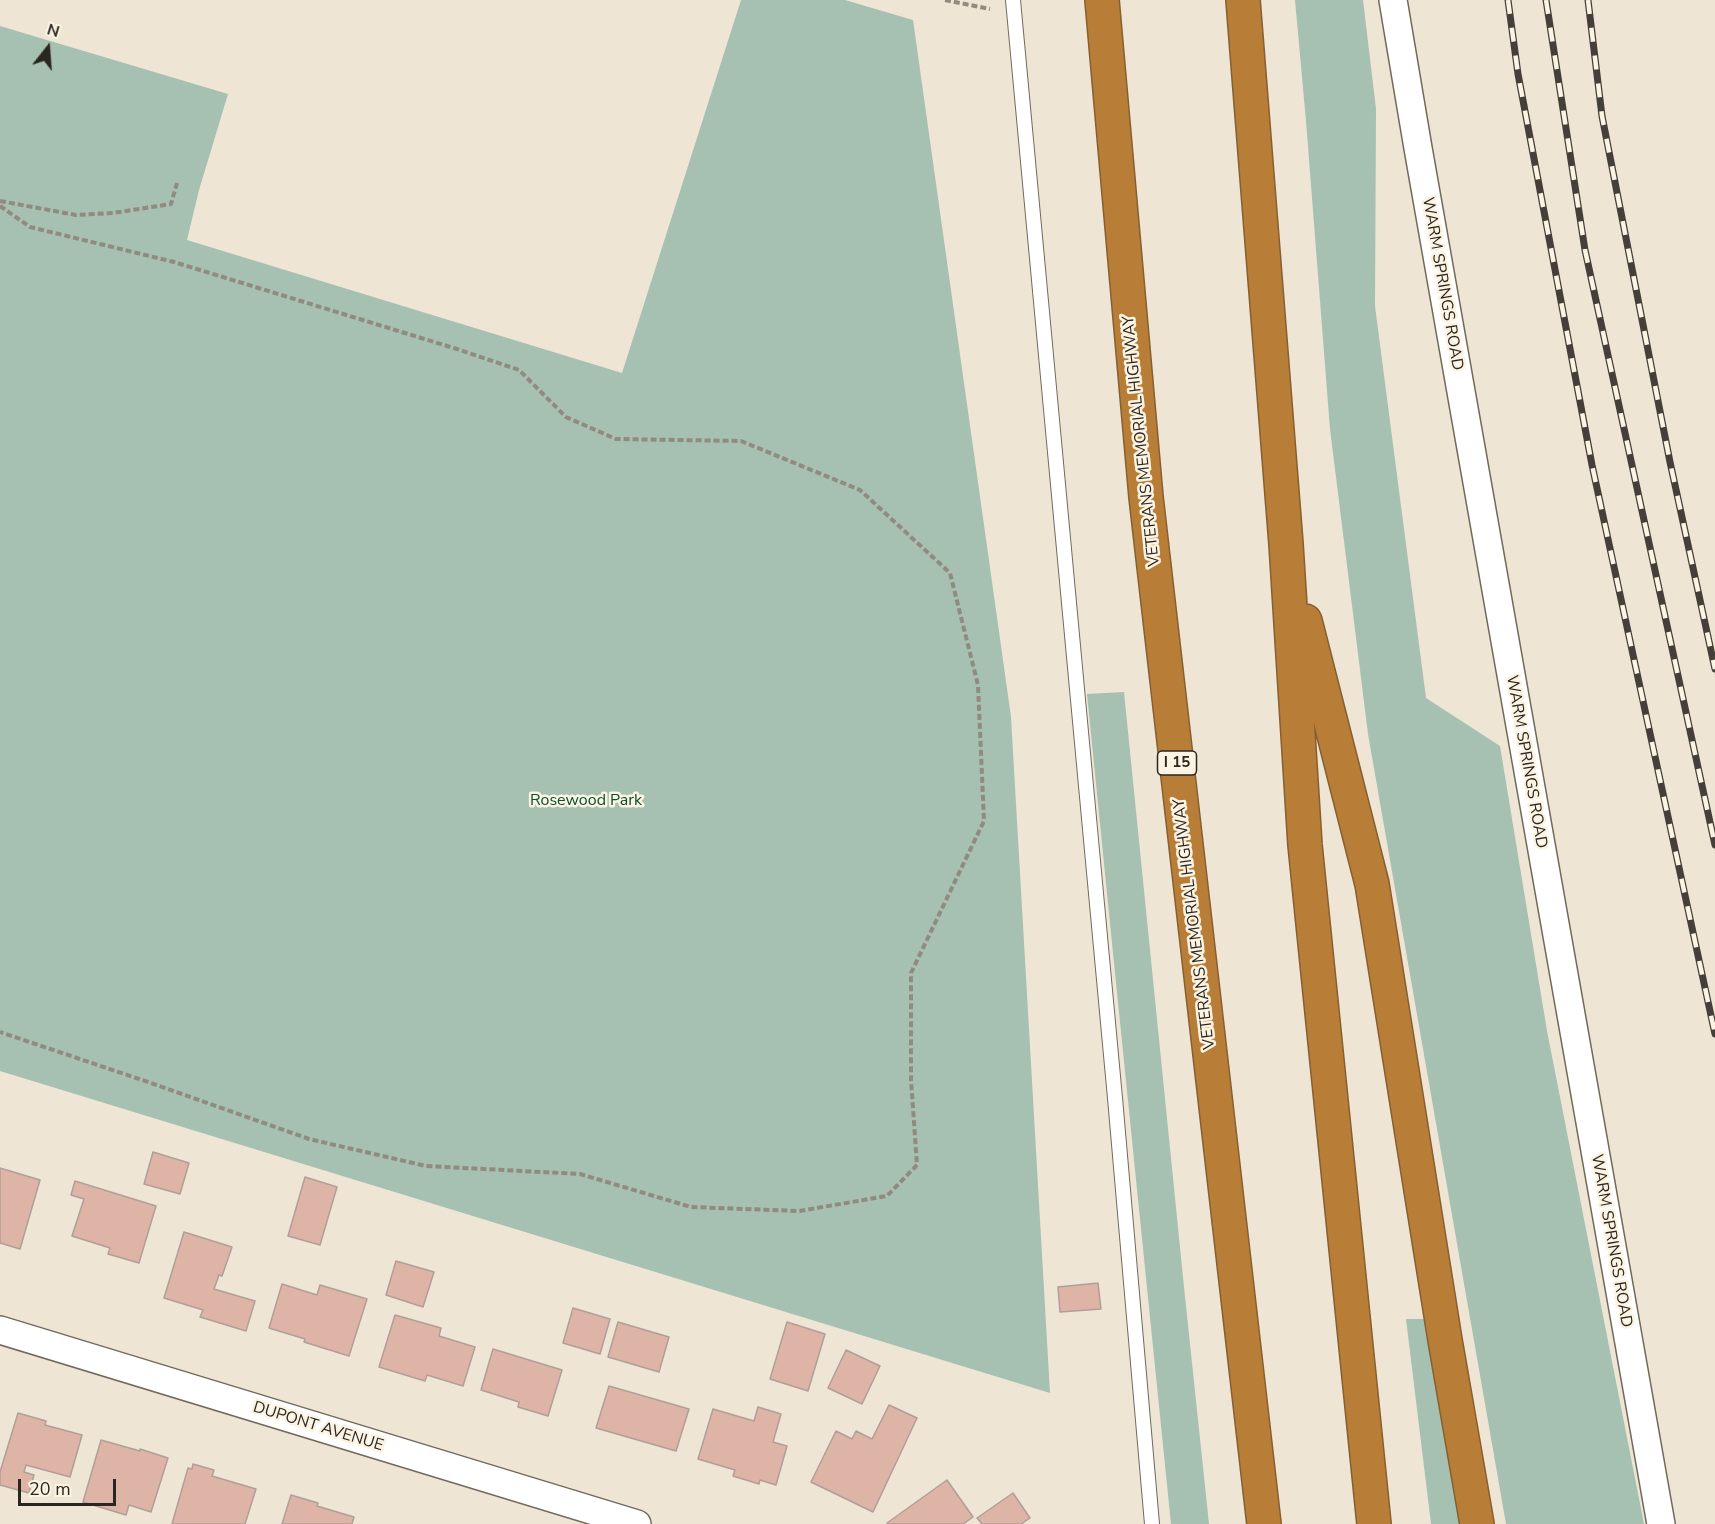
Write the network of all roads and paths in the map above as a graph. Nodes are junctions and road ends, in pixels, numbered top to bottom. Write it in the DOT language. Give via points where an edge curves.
graph roads {
  1 [pos="945,0"];
  2 [pos="1102,0"];
  3 [pos="1243,0"];
  4 [pos="1393,0"];
  5 [pos="1013,7"];
  6 [pos="177,183"];
  7 [pos="0,203"];
  8 [pos="1286,544"];
  9 [pos="0,1032"];
  10 [pos="0,1330"];
  11 [pos="637,1524"];
  12 [pos="1152,1524"];
  13 [pos="1264,1524"];
  14 [pos="1374,1524"];
  15 [pos="1477,1524"];
  16 [pos="1661,1524"];
  1 -- 5 [label="path"];
  2 -- 13 [label="highway, VETERANS MEMORIAL HIGHWAY / I 15" via="1146,497"];
  3 -- 8 [label="highway"];
  4 -- 16 [label="street, WARM SPRINGS ROAD"];
  5 -- 12 [label="lane"];
  6 -- 7 [label="path" via="171,204 113,213 76,215"];
  7 -- 9 [label="path" via="30,227 174,262 519,370 566,417 616,439 741,441 860,490 950,573 978,685 984,821 912,973 917,1165 886,1196 799,1211 691,1207 580,1174 426,1166 309,1139"];
  8 -- 14 [label="highway" via="1305,845"];
  8 -- 15 [label="highway" via="1372,884"];
  10 -- 11 [label="street, DUPONT AVENUE"];
}
